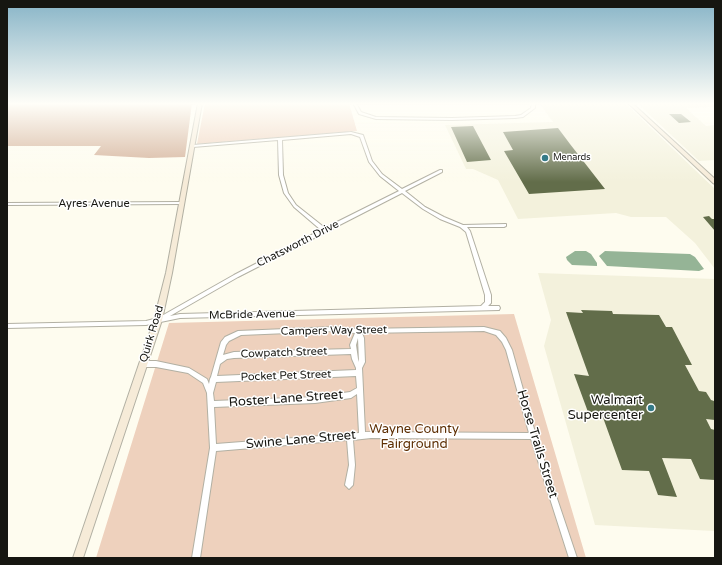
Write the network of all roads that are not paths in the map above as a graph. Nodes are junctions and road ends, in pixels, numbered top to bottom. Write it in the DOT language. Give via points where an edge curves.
graph roads {
  1 [pos="196,129"];
  2 [pos="658,129"];
  3 [pos="280,140"];
  4 [pos="193,146"];
  5 [pos="441,171"];
  6 [pos="715,182"];
  7 [pos="401,191"];
  8 [pos="181,203"];
  9 [pos="7,204"];
  10 [pos="504,225"];
  11 [pos="462,226"];
  12 [pos="324,230"];
  13 [pos="479,308"];
  14 [pos="497,308"];
  15 [pos="158,320"];
  16 [pos="7,326"];
  17 [pos="358,331"];
  18 [pos="498,333"];
  19 [pos="354,351"];
  20 [pos="143,364"];
  21 [pos="217,364"];
  22 [pos="359,371"];
  23 [pos="213,379"];
  24 [pos="360,389"];
  25 [pos="210,393"];
  26 [pos="212,404"];
  27 [pos="362,435"];
  28 [pos="534,436"];
  29 [pos="350,437"];
  30 [pos="214,448"];
  31 [pos="349,485"];
  32 [pos="78,558"];
  33 [pos="196,558"];
  34 [pos="573,558"];
  1 -- 4 [label="street, Quirk Road"];
  2 -- 6 [label="street"];
  3 -- 4 [label="street"];
  3 -- 7 [label="street" via="359,134 364,138 373,166"];
  3 -- 12 [label="street" via="281,181 286,192 295,206"];
  4 -- 8 [label="street, Quirk Road"];
  5 -- 7 [label="street, Chatsworth Drive"];
  7 -- 11 [label="street" via="429,211"];
  7 -- 12 [label="street, Chatsworth Drive"];
  8 -- 9 [label="street, Ayres Avenue"];
  8 -- 15 [label="street, Quirk Road"];
  10 -- 11 [label="street"];
  11 -- 13 [label="street" via="469,234 488,295 486,306"];
  12 -- 15 [label="street, Chatsworth Drive"];
  13 -- 14 [label="street, McBride Avenue"];
  13 -- 15 [label="street, McBride Avenue" via="180,316"];
  15 -- 16 [label="street, McBride Avenue" via="146,323"];
  15 -- 20 [label="street, Quirk Road"];
  17 -- 18 [label="street, Campers Way Street" via="484,329"];
  17 -- 19 [label="street" via="353,345"];
  17 -- 21 [label="street, Campers Way Street" via="335,329 240,333 227,339 223,344"];
  17 -- 22 [label="street" via="362,362"];
  18 -- 28 [label="street, Horse Trails Street" via="509,350"];
  19 -- 21 [label="street, Cowpatch Street" via="234,355 225,357"];
  19 -- 22 [label="street"];
  20 -- 25 [label="street" via="189,371 201,378"];
  20 -- 32 [label="street, Quirk Road"];
  21 -- 23 [label="street, Campers Way Street"];
  22 -- 23 [label="street, Pocket Pet Street"];
  22 -- 24 [label="street"];
  23 -- 25 [label="street, Campers Way Street"];
  24 -- 26 [label="street, Roster Lane Street" via="351,394 329,398"];
  24 -- 27 [label="street"];
  25 -- 26 [label="street"];
  26 -- 30 [label="street"];
  27 -- 28 [label="street, Swine Lane Street"];
  27 -- 29 [label="street, Swine Lane Street"];
  28 -- 34 [label="street, Horse Trails Street"];
  29 -- 30 [label="street, Swine Lane Street"];
  29 -- 31 [label="street" via="352,465"];
  30 -- 33 [label="street"];
}
